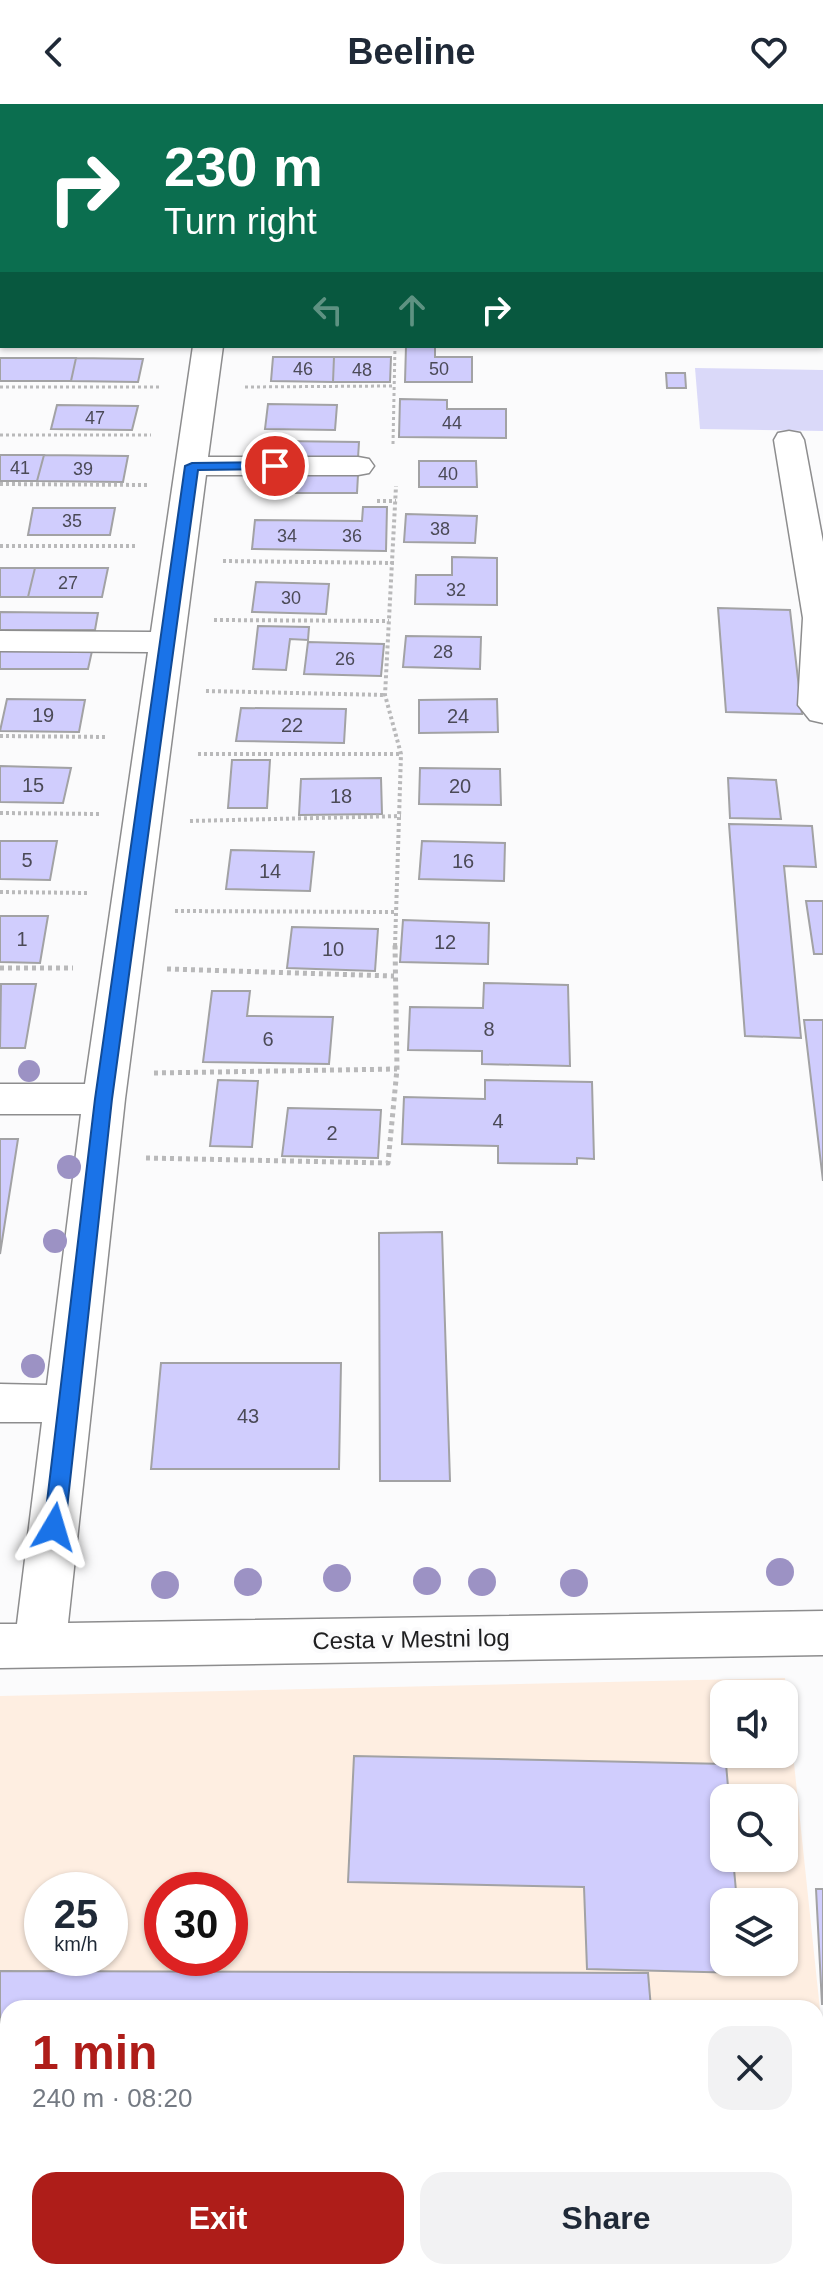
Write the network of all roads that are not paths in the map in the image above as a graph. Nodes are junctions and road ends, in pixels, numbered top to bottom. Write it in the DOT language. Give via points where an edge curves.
graph roads {
  1 [pos="208,348"];
  2 [pos="789,440"];
  3 [pos="192,462"];
  4 [pos="358,466"];
  5 [pos="170,631"];
  6 [pos="0,641"];
  7 [pos="823,712"];
  8 [pos="105,1087"];
  9 [pos="0,1099"];
  10 [pos="0,1403"];
  11 [pos="67,1419"];
  12 [pos="0,1433"];
  13 [pos="823,1633"];
  14 [pos="20,1645"];
  1 -- 3 [label="street"];
  2 -- 7 [label="street" via="820,618 816,705"];
  3 -- 4 [label="street"];
  3 -- 5 [label="street"];
  5 -- 6 [label="street"];
  5 -- 8 [label="street"];
  8 -- 9 [label="street"];
  8 -- 11 [label="street"];
  10 -- 11 [label="street"];
  11 -- 12 [label="street"];
  11 -- 14 [label="street"];
  13 -- 14 [label="street, Cesta v Mestni log"];
}
